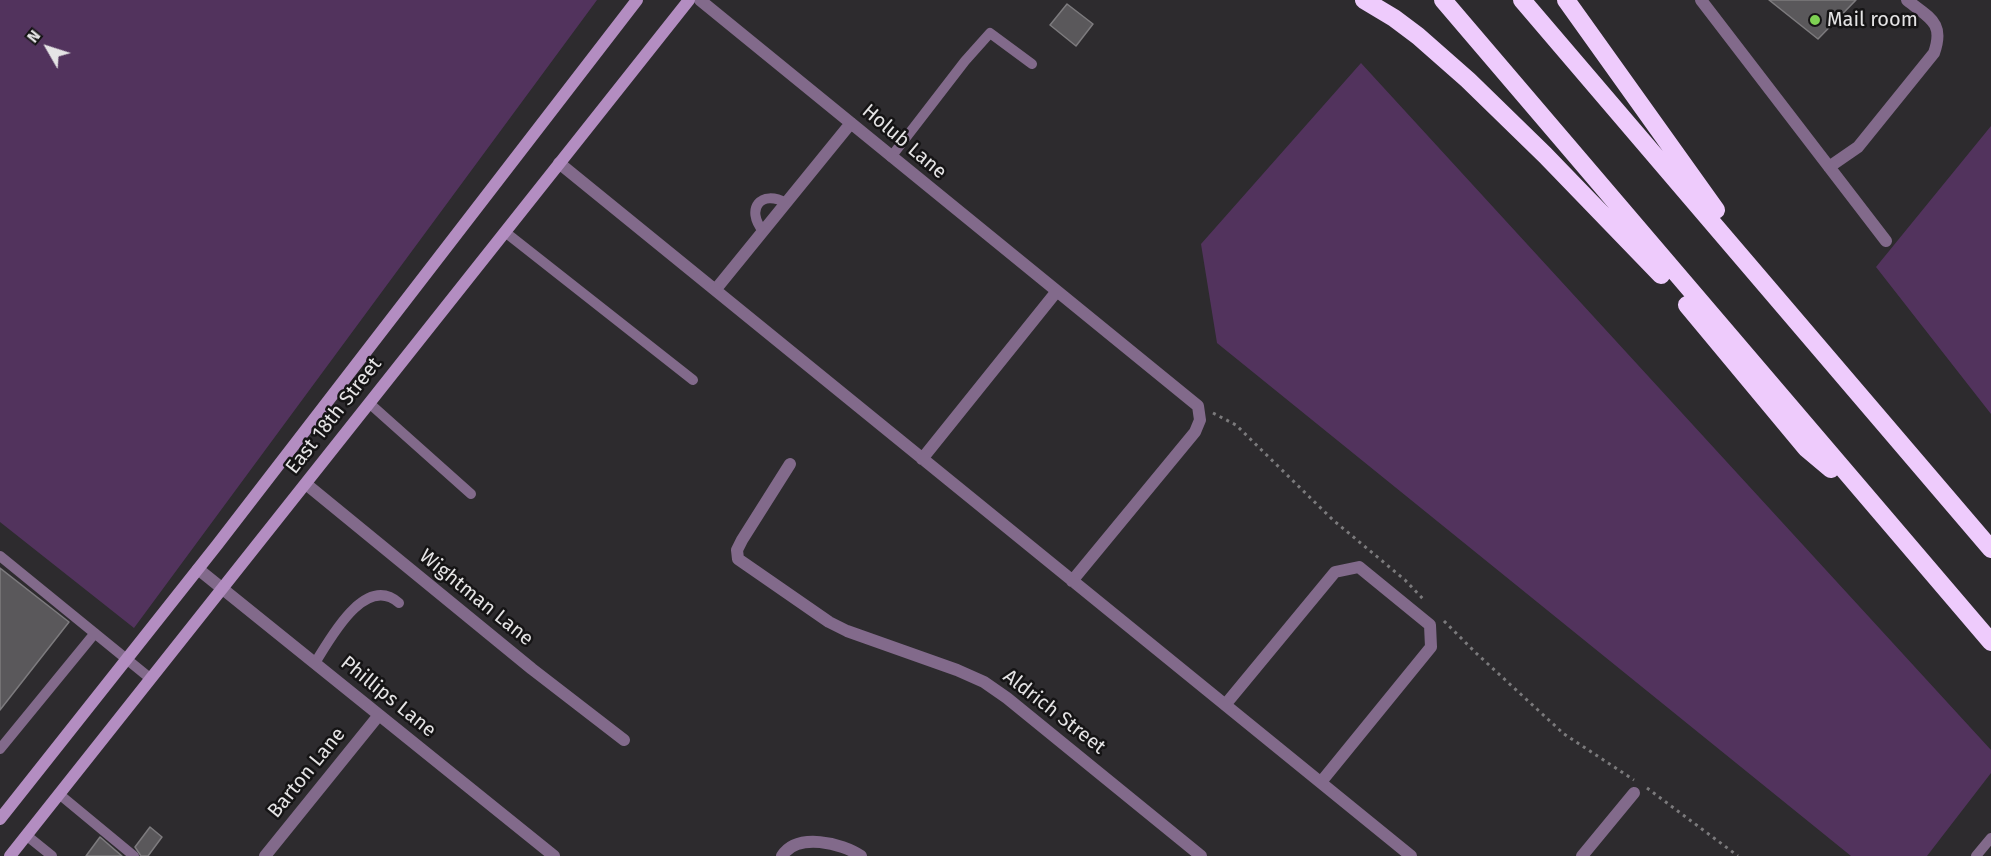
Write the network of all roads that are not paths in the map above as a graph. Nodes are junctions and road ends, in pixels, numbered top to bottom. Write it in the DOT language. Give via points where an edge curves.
graph roads {
  1 [pos="637,0"];
  2 [pos="689,0"];
  3 [pos="700,0"];
  4 [pos="1364,0"];
  5 [pos="1443,0"];
  6 [pos="1522,0"];
  7 [pos="1566,0"];
  8 [pos="1701,0"];
  9 [pos="1907,0"];
  10 [pos="1032,64"];
  11 [pos="851,123"];
  12 [pos="891,158"];
  13 [pos="559,163"];
  14 [pos="1829,167"];
  15 [pos="786,203"];
  16 [pos="763,231"];
  17 [pos="504,232"];
  18 [pos="1886,241"];
  19 [pos="716,289"];
  20 [pos="1057,291"];
  21 [pos="1777,298"];
  22 [pos="693,380"];
  23 [pos="369,403"];
  24 [pos="922,459"];
  25 [pos="790,464"];
  26 [pos="306,484"];
  27 [pos="471,494"];
  28 [pos="1879,511"];
  29 [pos="1991,549"];
  30 [pos="0,556"];
  31 [pos="198,569"];
  32 [pos="1072,581"];
  33 [pos="223,589"];
  34 [pos="399,603"];
  35 [pos="95,633"];
  36 [pos="1991,642"];
  37 [pos="128,659"];
  38 [pos="315,663"];
  39 [pos="151,679"];
  40 [pos="1225,705"];
  41 [pos="380,715"];
  42 [pos="624,740"];
  43 [pos="0,749"];
  44 [pos="1321,782"];
  45 [pos="1634,793"];
  46 [pos="59,794"];
  47 [pos="0,819"];
  48 [pos="26,835"];
  49 [pos="1991,838"];
  50 [pos="548,854"];
  51 [pos="10,856"];
  52 [pos="52,856"];
  53 [pos="134,856"];
  54 [pos="265,856"];
  55 [pos="782,856"];
  56 [pos="861,856"];
  57 [pos="1201,856"];
  58 [pos="1411,856"];
  59 [pos="1582,856"];
  60 [pos="1976,856"];
  1 -- 31 [label="main road, East 18th Street"];
  2 -- 13 [label="main road, East 18th Street"];
  3 -- 11 [label="street, Holub Lane"];
  4 -- 28 [label="highway" via="1418,36 1521,130 1650,262 1806,448"];
  5 -- 28 [label="highway"];
  6 -- 21 [label="highway"];
  7 -- 21 [label="highway"];
  8 -- 14 [label="street"];
  9 -- 14 [label="street" via="1936,24 1939,38 1934,53 1858,147"];
  10 -- 12 [label="lane" via="990,33"];
  11 -- 12 [label="street, Holub Lane"];
  11 -- 15 [label="street"];
  12 -- 20 [label="street, Holub Lane"];
  13 -- 17 [label="main road, East 18th Street"];
  13 -- 19 [label="street"];
  14 -- 18 [label="street"];
  15 -- 16 [label="street"];
  15 -- 16 [label="lane" via="775,197 760,202 755,221"];
  16 -- 19 [label="street"];
  17 -- 22 [label="lane"];
  17 -- 23 [label="main road, East 18th Street"];
  19 -- 24 [label="street"];
  20 -- 24 [label="street"];
  20 -- 32 [label="street, Holub Lane" via="1198,406 1200,420 1195,432"];
  21 -- 29 [label="highway"];
  23 -- 26 [label="main road, East 18th Street"];
  23 -- 27 [label="lane"];
  24 -- 32 [label="street"];
  25 -- 57 [label="street, Aldrich Street" via="742,540 738,559 829,622 867,640 984,682"];
  26 -- 33 [label="main road, East 18th Street"];
  26 -- 42 [label="street, Wightman Lane"];
  28 -- 36 [label="highway"];
  30 -- 35 [label="lane"];
  31 -- 33 [label="street, Phillips Lane"];
  31 -- 37 [label="main road, East 18th Street"];
  32 -- 40 [label="street"];
  33 -- 38 [label="street, Phillips Lane"];
  33 -- 39 [label="main road, East 18th Street"];
  34 -- 38 [label="lane" via="381,594 366,598 350,613"];
  35 -- 37 [label="lane"];
  35 -- 43 [label="lane"];
  37 -- 39 [label="lane"];
  37 -- 47 [label="main road, East 18th Street"];
  38 -- 41 [label="street, Phillips Lane"];
  39 -- 46 [label="main road, East 18th Street"];
  40 -- 44 [label="street"];
  40 -- 44 [label="street" via="1335,572 1359,567 1430,625 1431,647"];
  41 -- 50 [label="street, Phillips Lane"];
  41 -- 54 [label="street, Barton Lane"];
  44 -- 58 [label="street"];
  45 -- 59 [label="street"];
  46 -- 48 [label="main road, East 18th Street"];
  46 -- 53 [label="lane"];
  48 -- 51 [label="main road, East 18th Street"];
  48 -- 52 [label="lane"];
  49 -- 60 [label="lane"];
  55 -- 56 [label="street" via="796,844 809,842 850,848"];
}
